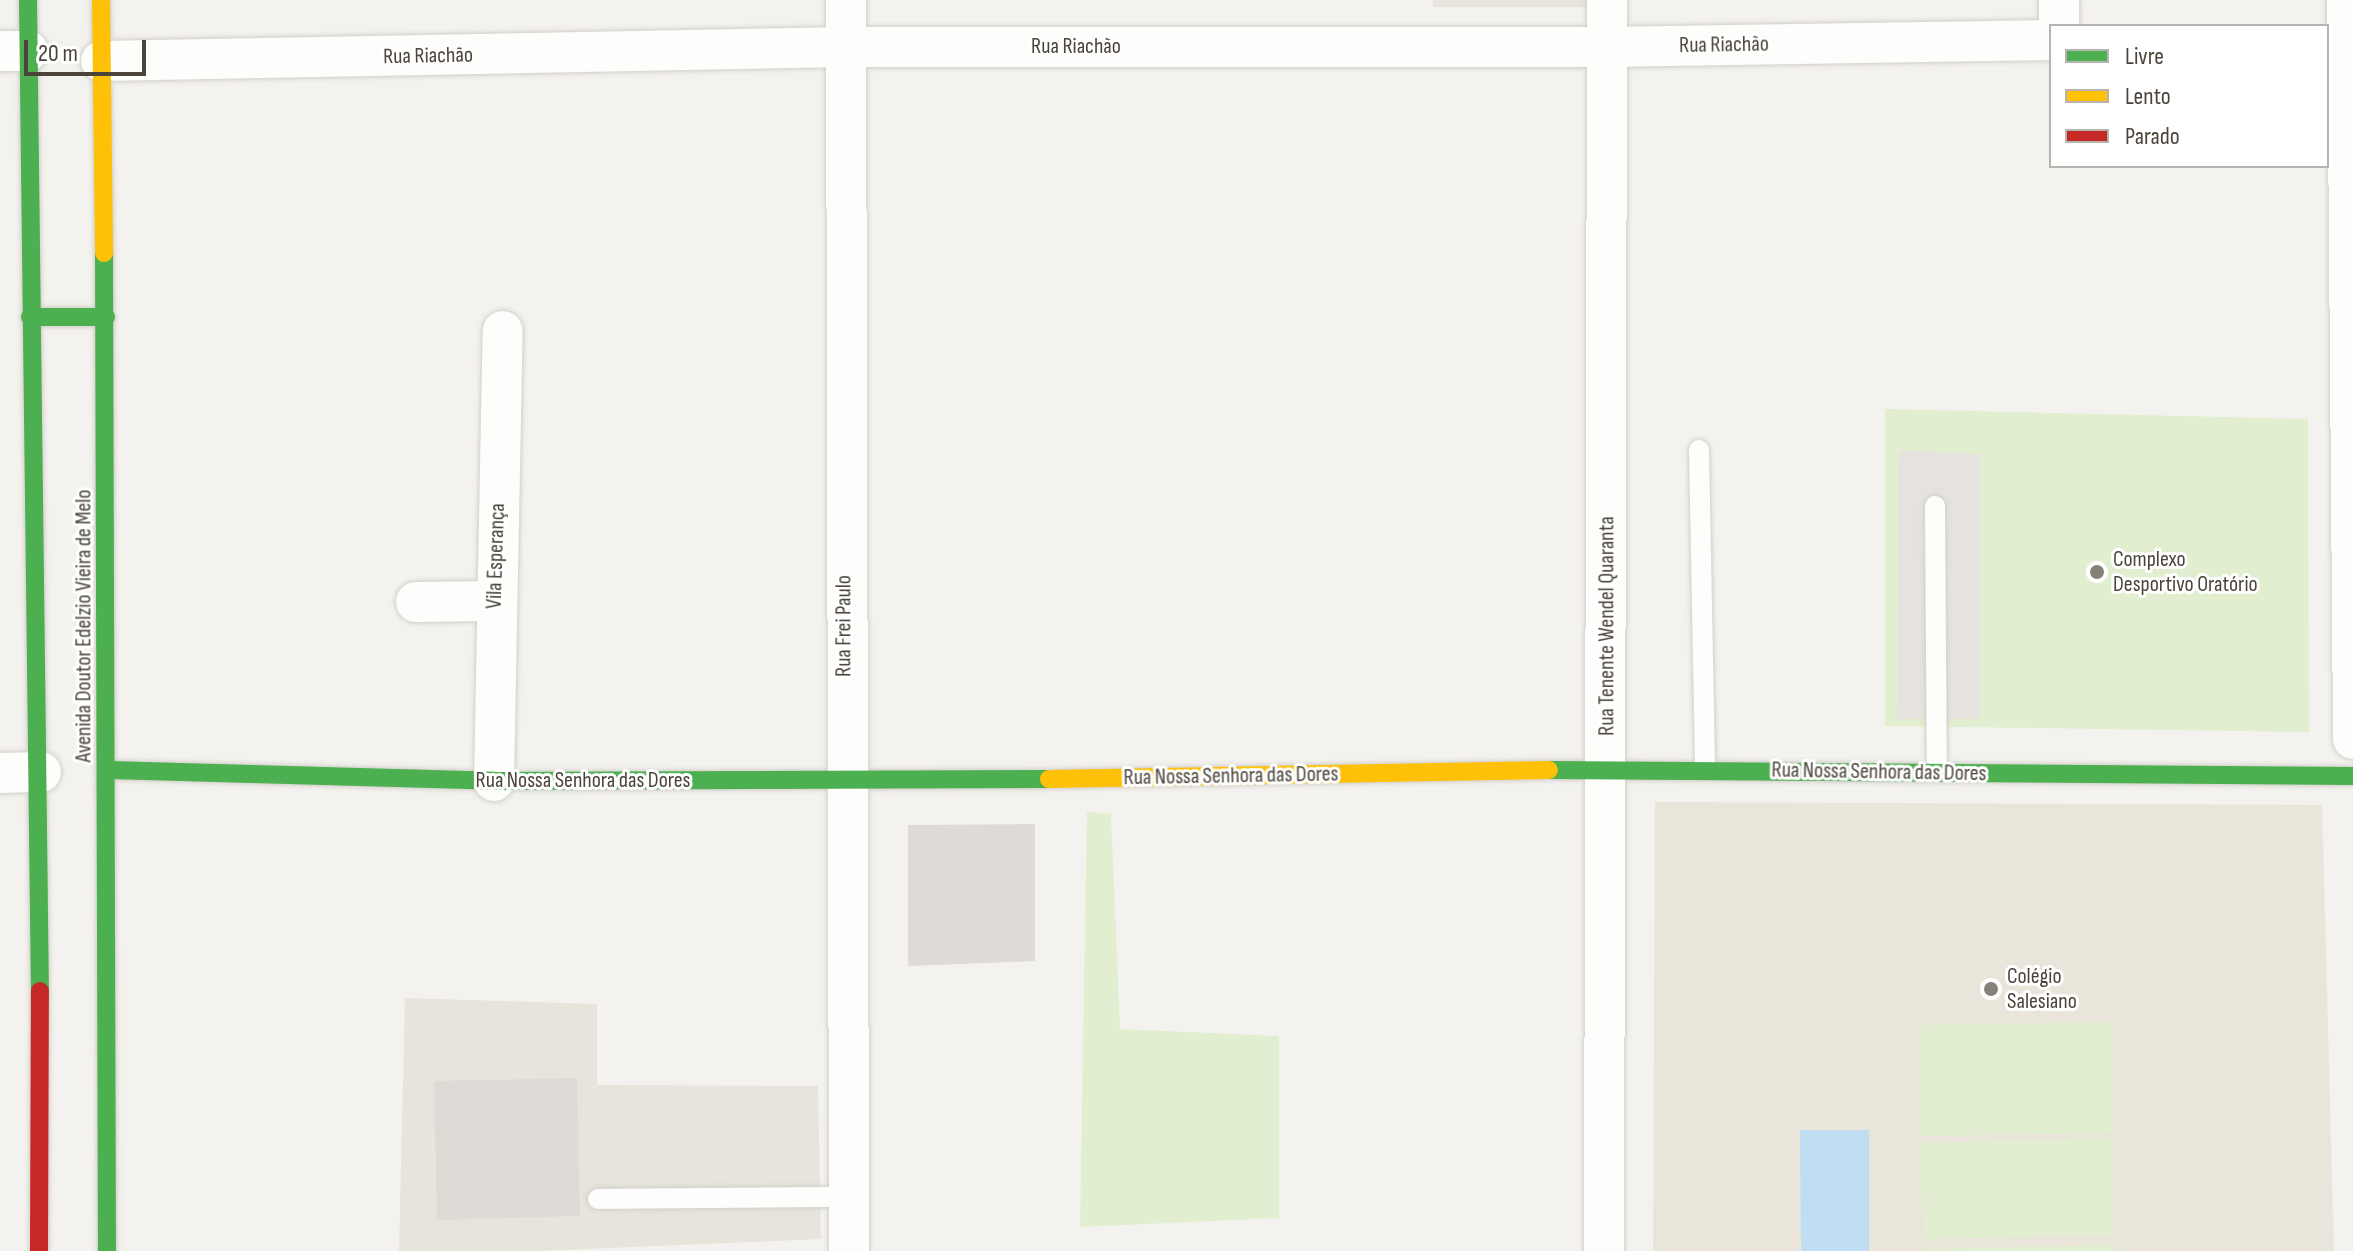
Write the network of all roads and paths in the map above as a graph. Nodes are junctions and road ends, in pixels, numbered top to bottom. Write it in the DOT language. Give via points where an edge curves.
graph roads {
  1 [pos="28,0"];
  2 [pos="101,0"];
  3 [pos="846,0"];
  4 [pos="1607,0"];
  5 [pos="2059,0"];
  6 [pos="2347,0"];
  7 [pos="2059,24"];
  8 [pos="2049,40"];
  9 [pos="2342,41"];
  10 [pos="845,47"];
  11 [pos="1606,47"];
  12 [pos="14,51"];
  13 [pos="101,61"];
  14 [pos="30,317"];
  15 [pos="106,317"];
  16 [pos="503,331"];
  17 [pos="1699,450"];
  18 [pos="1935,506"];
  19 [pos="494,601"];
  20 [pos="416,602"];
  21 [pos="2353,739"];
  22 [pos="1608,769"];
  23 [pos="109,770"];
  24 [pos="1705,770"];
  25 [pos="41,772"];
  26 [pos="1937,772"];
  27 [pos="0,773"];
  28 [pos="2353,776"];
  29 [pos="494,781"];
  30 [pos="844,782"];
  31 [pos="848,1197"];
  32 [pos="598,1199"];
  33 [pos="39,1251"];
  34 [pos="107,1251"];
  35 [pos="849,1251"];
  36 [pos="1604,1251"];
  1 -- 12 [label="main road, Avenida Doutor Edelzio Vieira de Melo"];
  2 -- 13 [label="main road, Avenida Doutor Edelzio Vieira de Melo"];
  3 -- 10 [label="street, Rua Frei Paulo"];
  4 -- 11 [label="street, Rua Tenente Wendel Quaranta"];
  5 -- 7 [label="street"];
  6 -- 9 [label="street"];
  8 -- 11 [label="street, Rua Riachão"];
  9 -- 21 [label="street"];
  10 -- 11 [label="street, Rua Riachão"];
  10 -- 13 [label="street, Rua Riachão"];
  10 -- 30 [label="street, Rua Frei Paulo"];
  11 -- 22 [label="street, Rua Tenente Wendel Quaranta"];
  12 -- 14 [label="main road, Avenida Doutor Edelzio Vieira de Melo"];
  13 -- 15 [label="main road, Avenida Doutor Edelzio Vieira de Melo"];
  14 -- 15 [label="main road"];
  14 -- 25 [label="main road, Avenida Doutor Edelzio Vieira de Melo"];
  15 -- 23 [label="main road, Avenida Doutor Edelzio Vieira de Melo"];
  16 -- 19 [label="street, Vila Esperança"];
  17 -- 24 [label="lane"];
  18 -- 26 [label="lane"];
  19 -- 20 [label="street"];
  19 -- 29 [label="street, Vila Esperança"];
  22 -- 24 [label="main road, Rua Nossa Senhora das Dores"];
  22 -- 30 [label="main road, Rua Nossa Senhora das Dores"];
  22 -- 36 [label="street, Rua Tenente Wendel Quaranta"];
  23 -- 29 [label="main road, Rua Nossa Senhora das Dores"];
  23 -- 34 [label="main road, Avenida Doutor Edelzio Vieira de Melo"];
  24 -- 26 [label="main road, Rua Nossa Senhora das Dores"];
  25 -- 27 [label="street"];
  25 -- 33 [label="main road, Avenida Doutor Edelzio Vieira de Melo"];
  26 -- 28 [label="main road, Rua Nossa Senhora das Dores"];
  29 -- 30 [label="main road, Rua Nossa Senhora das Dores"];
  30 -- 31 [label="street, Rua Frei Paulo"];
  31 -- 32 [label="lane"];
  31 -- 35 [label="street, Rua Frei Paulo"];
}
